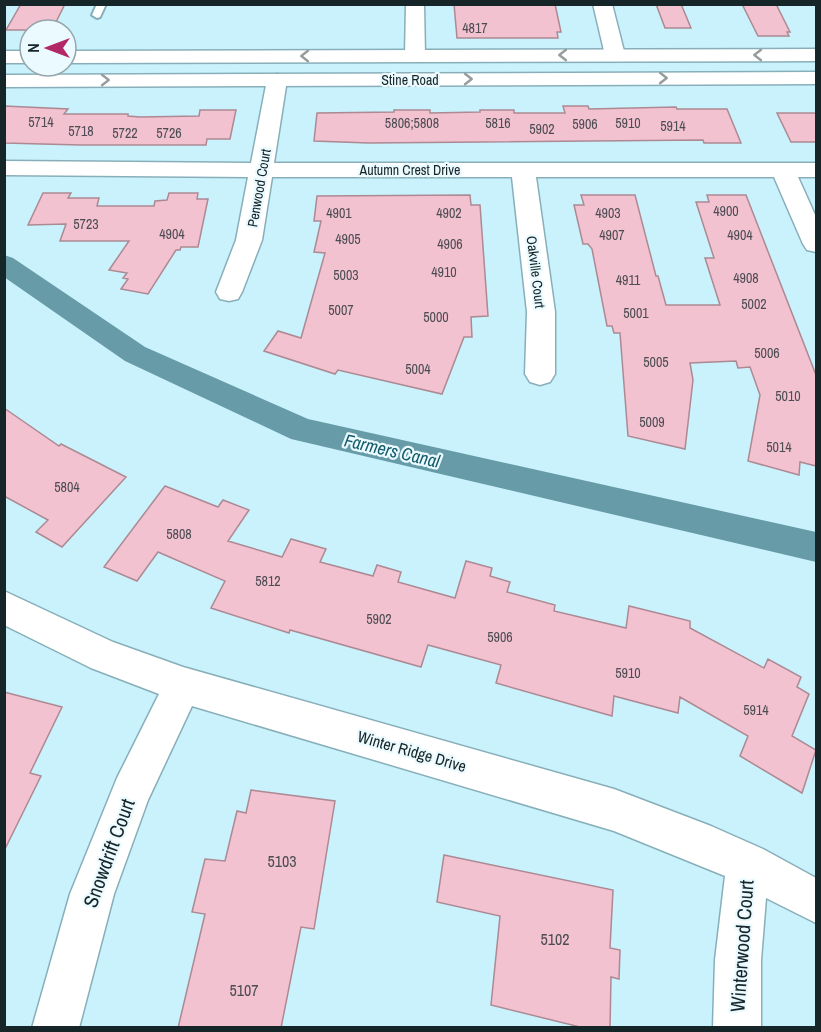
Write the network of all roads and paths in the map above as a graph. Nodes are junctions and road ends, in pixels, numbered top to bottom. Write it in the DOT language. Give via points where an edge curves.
graph roads {
  1 [pos="102,4"];
  2 [pos="415,4"];
  3 [pos="602,4"];
  4 [pos="97,15"];
  5 [pos="615,54"];
  6 [pos="816,55"];
  7 [pos="415,56"];
  8 [pos="78,57"];
  9 [pos="816,78"];
  10 [pos="181,80"];
  11 [pos="277,80"];
  12 [pos="4,81"];
  13 [pos="4,168"];
  14 [pos="262,170"];
  15 [pos="523,170"];
  16 [pos="783,170"];
  17 [pos="816,170"];
  18 [pos="816,244"];
  19 [pos="229,292"];
  20 [pos="540,374"];
  21 [pos="4,607"];
  22 [pos="183,685"];
  23 [pos="747,864"];
  24 [pos="816,901"];
  25 [pos="55,1028"];
  26 [pos="737,1028"];
  1 -- 4 [label="lane"];
  2 -- 7 [label="street"];
  3 -- 5 [label="street"];
  6 -- 5 [label="street, Stine Road, one-way"];
  5 -- 7 [label="street, Stine Road, one-way"];
  7 -- 8 [label="street, Stine Road, one-way"];
  7 -- 10 [label="street" via="381,67"];
  11 -- 9 [label="street, Stine Road, one-way"];
  10 -- 11 [label="street, Stine Road"];
  12 -- 10 [label="street, Stine Road, one-way"];
  11 -- 14 [label="street, Penwood Court"];
  13 -- 14 [label="street, Autumn Crest Drive"];
  14 -- 15 [label="street, Autumn Crest Drive"];
  14 -- 19 [label="street, Penwood Court" via="249,240"];
  15 -- 16 [label="street, Autumn Crest Drive"];
  15 -- 20 [label="street, Oakville Court" via="541,312"];
  16 -- 17 [label="street, Autumn Crest Drive"];
  16 -- 18 [label="street"];
  21 -- 22 [label="street, Winter Ridge Drive" via="104,656"];
  22 -- 23 [label="street, Winter Ridge Drive" via="614,810"];
  22 -- 25 [label="street, Snowdrift Court" via="131,792 92,894"];
  23 -- 24 [label="street, Winter Ridge Drive"];
  23 -- 26 [label="street, Winterwood Court" via="738,960"];
}
